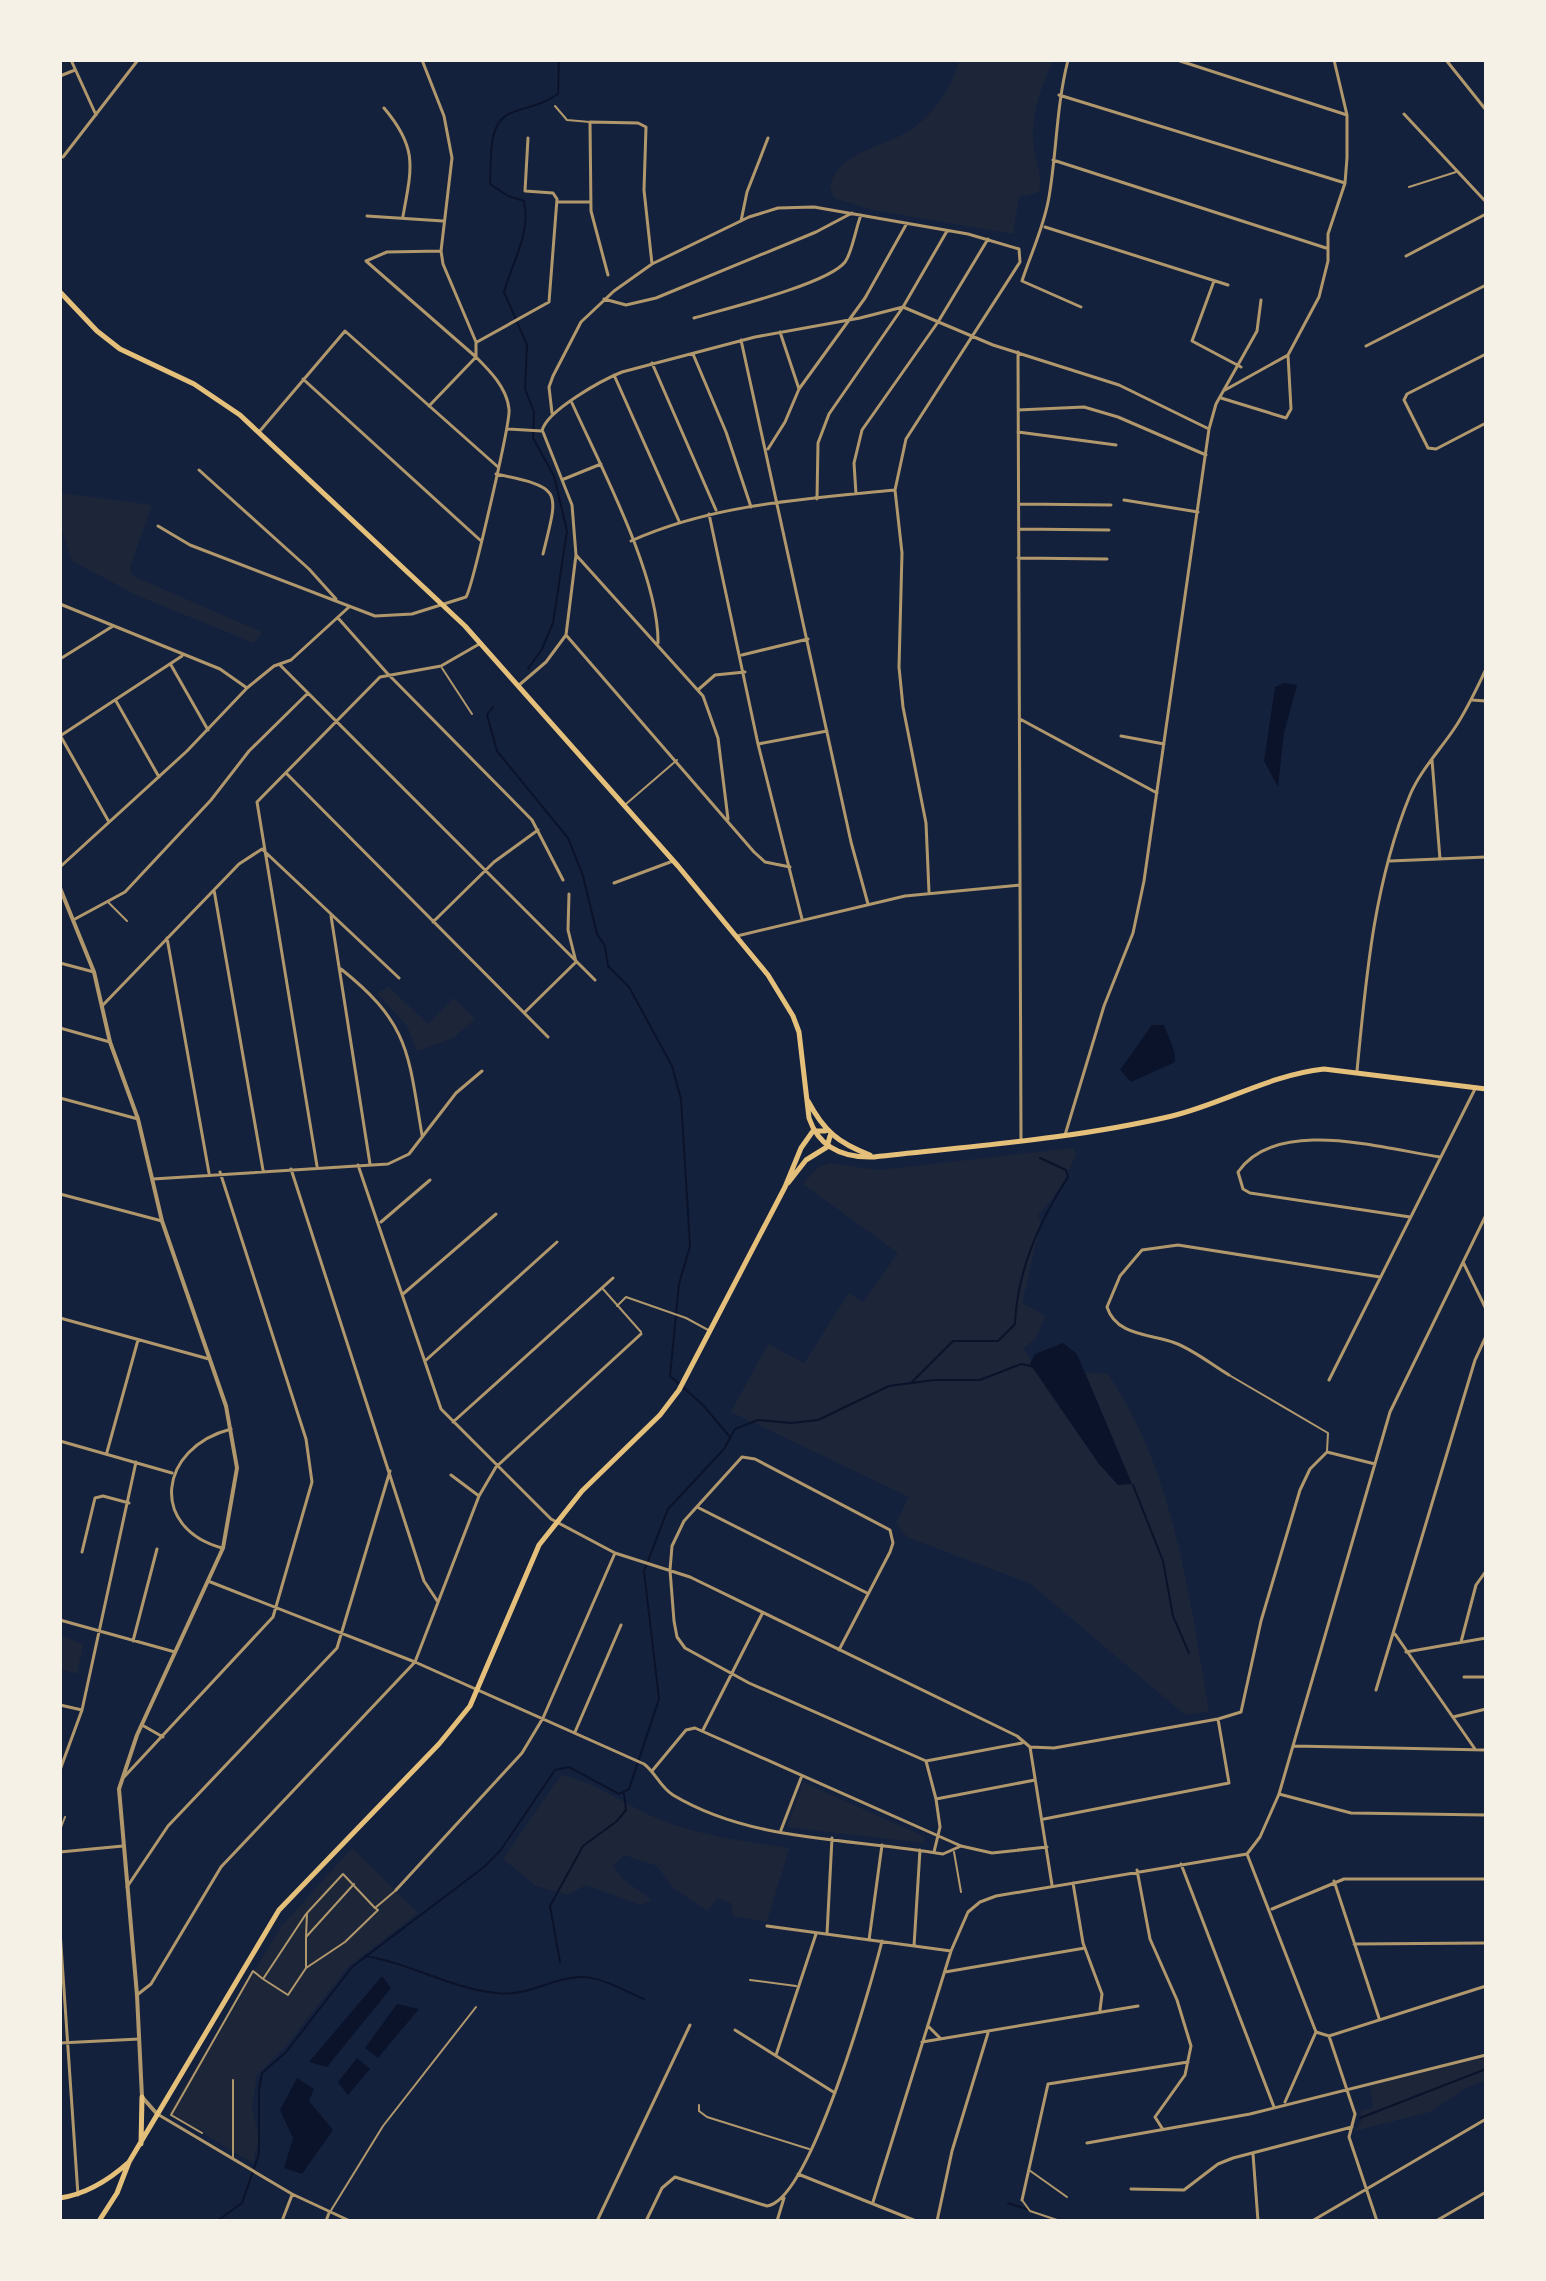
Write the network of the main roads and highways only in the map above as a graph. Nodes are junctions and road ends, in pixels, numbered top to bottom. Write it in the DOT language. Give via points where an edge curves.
graph roads {
  1 [pos="60,292"];
  2 [pos="1486,1089"];
  3 [pos="806,1098"];
  4 [pos="813,1131"];
  5 [pos="825,1131"];
  6 [pos="830,1136"];
  7 [pos="827,1147"];
  8 [pos="836,1151"];
  9 [pos="817,1153"];
  10 [pos="874,1157"];
  11 [pos="785,1187"];
  12 [pos="142,2097"];
  13 [pos="141,2145"];
  14 [pos="129,2162"];
  15 [pos="60,2198"];
  16 [pos="99,2221"];
  1 -- 3 [label="main road" via="120,349 194,384 259,432 445,604 737,936 793,1016"];
  2 -- 10 [label="main road" via="1357,1071 1300,1072 1176,1115 1065,1135"];
  3 -- 4 [label="main road"];
  3 -- 5 [label="main road"];
  4 -- 5 [label="main road"];
  4 -- 7 [label="main road"];
  4 -- 11 [label="main road"];
  5 -- 6 [label="main road"];
  6 -- 7 [label="main road"];
  6 -- 10 [label="main road"];
  7 -- 8 [label="main road"];
  7 -- 9 [label="main road"];
  8 -- 9 [label="main road"];
  8 -- 10 [label="main road"];
  9 -- 11 [label="main road"];
  11 -- 13 [label="main road" via="679,1390 555,1521 524,1577 479,1689 439,1744 279,1910"];
  12 -- 13 [label="main road"];
  13 -- 14 [label="main road"];
  14 -- 15 [label="main road" via="78,2196"];
  14 -- 16 [label="main road"];
}
